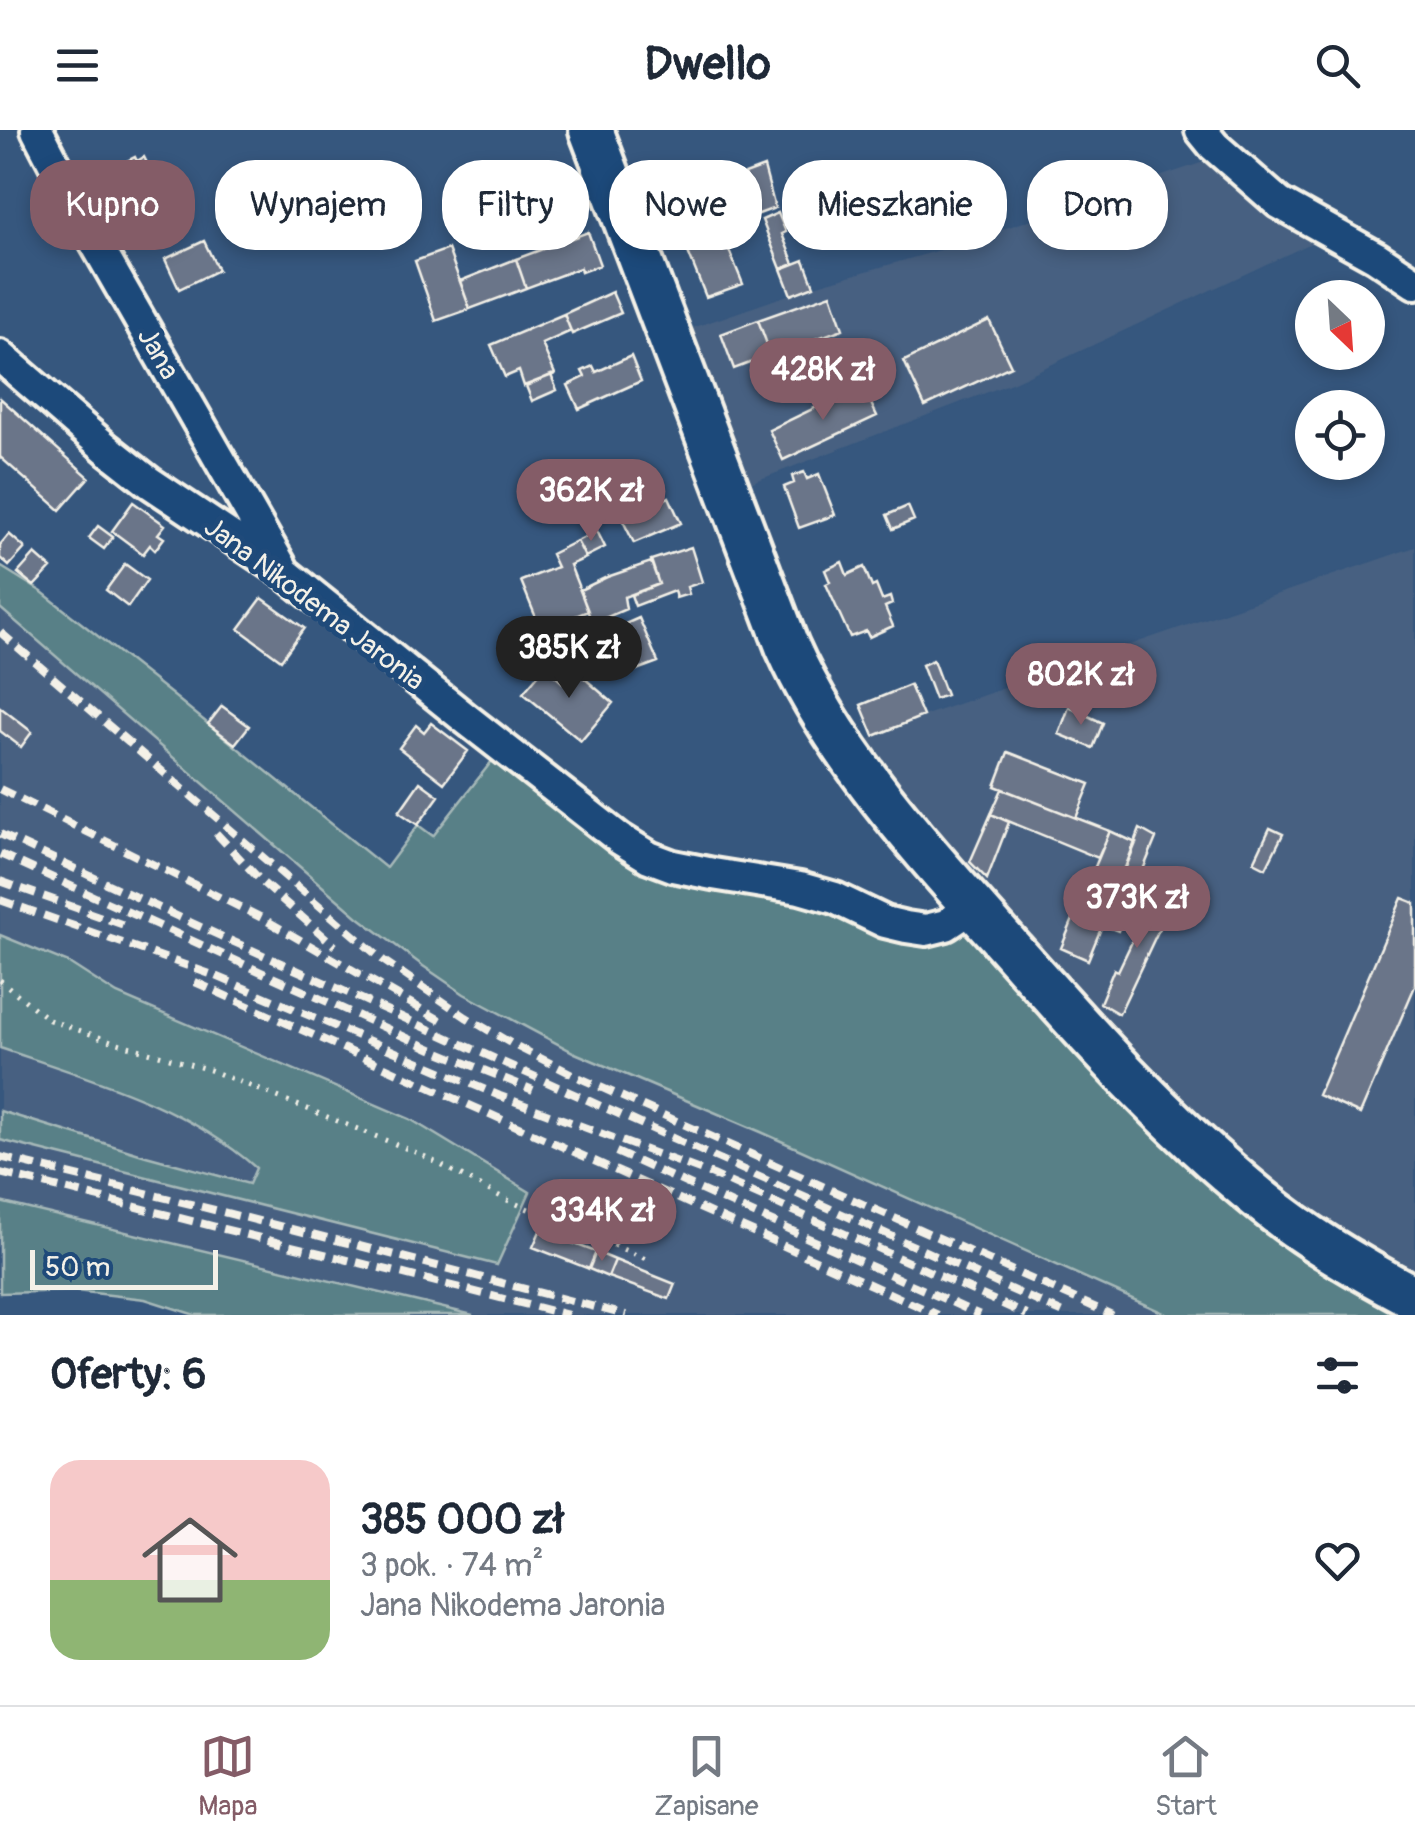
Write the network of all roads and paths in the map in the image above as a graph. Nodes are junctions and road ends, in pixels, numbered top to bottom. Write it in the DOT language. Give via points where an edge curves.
graph roads {
  1 [pos="37,130"];
  2 [pos="591,130"];
  3 [pos="1201,130"];
  4 [pos="1415,283"];
  5 [pos="0,356"];
  6 [pos="285,573"];
  7 [pos="973,907"];
  8 [pos="0,980"];
  9 [pos="646,1258"];
  10 [pos="1415,1298"];
  1 -- 6 [label="street, Jana"];
  2 -- 7 [label="main road" via="801,679 886,803"];
  3 -- 4 [label="street" via="1280,203"];
  5 -- 6 [label="street, Jana Nikodema Jaronia" via="149,482"];
  6 -- 7 [label="street, Jana Nikodema Jaronia" via="649,858 800,888 906,928 946,925"];
  7 -- 10 [label="main road" via="1196,1145 1276,1212"];
  8 -- 9 [label="path" via="49,1020 210,1070 420,1154 505,1199"];
}
